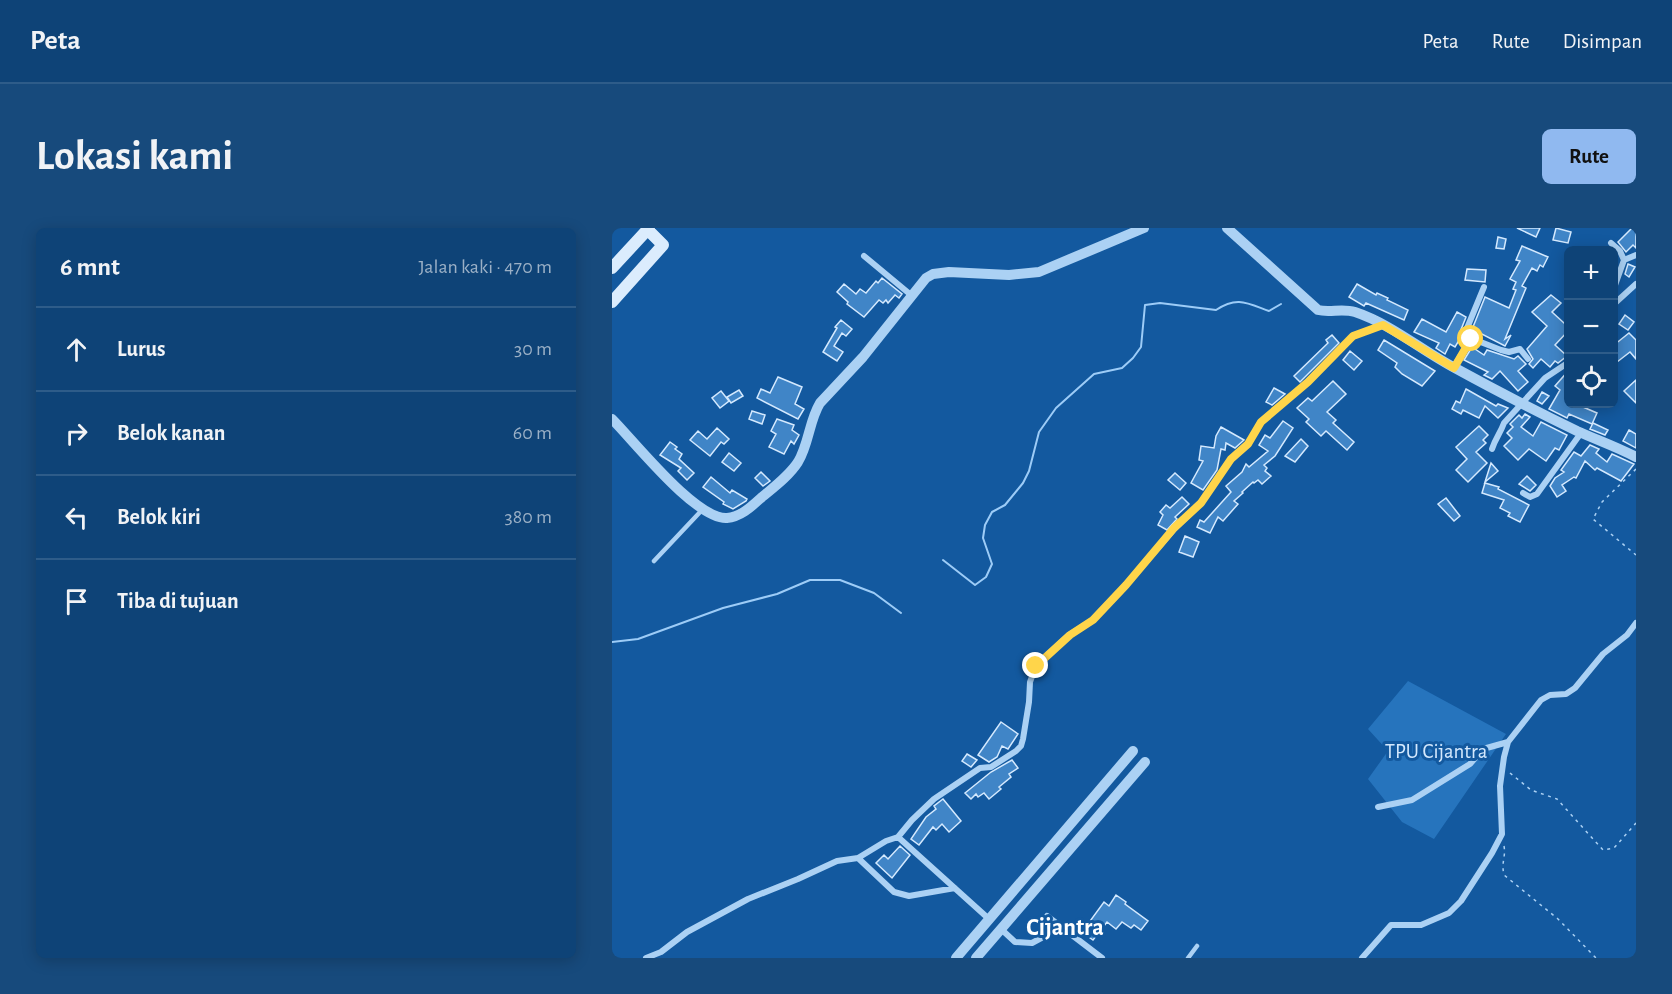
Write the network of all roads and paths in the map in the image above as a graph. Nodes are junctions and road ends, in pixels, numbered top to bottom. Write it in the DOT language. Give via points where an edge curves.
graph roads {
  1 [pos="1144,228"];
  2 [pos="1227,228"];
  3 [pos="648,229"];
  4 [pos="1611,243"];
  5 [pos="1636,255"];
  6 [pos="864,256"];
  7 [pos="1624,260"];
  8 [pos="612,268"];
  9 [pos="1618,277"];
  10 [pos="1636,284"];
  11 [pos="1484,287"];
  12 [pos="911,295"];
  13 [pos="1618,300"];
  14 [pos="612,302"];
  15 [pos="1383,325"];
  16 [pos="1471,339"];
  17 [pos="1528,359"];
  18 [pos="1564,365"];
  19 [pos="1454,368"];
  20 [pos="1523,403"];
  21 [pos="612,419"];
  22 [pos="1581,433"];
  23 [pos="1492,449"];
  24 [pos="1636,458"];
  25 [pos="1636,469"];
  26 [pos="1523,493"];
  27 [pos="702,510"];
  28 [pos="1636,555"];
  29 [pos="654,561"];
  30 [pos="1636,623"];
  31 [pos="1508,742"];
  32 [pos="1133,751"];
  33 [pos="1144,762"];
  34 [pos="1502,766"];
  35 [pos="1378,807"];
  36 [pos="1636,824"];
  37 [pos="1502,834"];
  38 [pos="898,837"];
  39 [pos="1055,842"];
  40 [pos="1067,852"];
  41 [pos="858,858"];
  42 [pos="955,888"];
  43 [pos="1047,916"];
  44 [pos="989,919"];
  45 [pos="1001,929"];
  46 [pos="1066,930"];
  47 [pos="1197,946"];
  48 [pos="646,958"];
  49 [pos="956,958"];
  50 [pos="976,958"];
  51 [pos="1102,958"];
  52 [pos="1188,958"];
  53 [pos="1362,958"];
  54 [pos="1596,958"];
  1 -- 12 [label="street" via="1039,272 933,274"];
  2 -- 15 [label="street" via="1318,310 1354,312"];
  3 -- 8 [label="main road"];
  3 -- 14 [label="main road" via="663,245"];
  4 -- 7 [label="street"];
  5 -- 7 [label="street"];
  6 -- 12 [label="street"];
  7 -- 9 [label="street"];
  10 -- 13 [label="street"];
  11 -- 16 [label="street" via="1465,333"];
  12 -- 27 [label="street" via="863,357 820,403 804,450 786,477 735,517 721,518"];
  15 -- 19 [label="street"];
  15 -- 38 [label="street" via="1353,336 1261,422 1201,503 1174,528 1126,585 1093,620 1036,666 1021,746 1016,752 991,767 980,768 934,799"];
  16 -- 17 [label="street" via="1509,352 1520,349"];
  16 -- 19 [label="street"];
  18 -- 20 [label="street" via="1545,378"];
  19 -- 20 [label="street"];
  20 -- 22 [label="street"];
  20 -- 23 [label="street" via="1504,423"];
  21 -- 27 [label="street" via="662,474"];
  22 -- 24 [label="street"];
  22 -- 26 [label="street" via="1537,494 1530,497"];
  25 -- 28 [label="path" via="1602,502 1593,519"];
  27 -- 29 [label="lane"];
  30 -- 31 [label="street" via="1575,688 1541,700"];
  31 -- 34 [label="street"];
  31 -- 35 [label="street" via="1483,749 1470,764 1412,800"];
  32 -- 39 [label="street"];
  33 -- 40 [label="street"];
  34 -- 36 [label="path" via="1531,790 1557,800 1603,850 1614,848"];
  34 -- 37 [label="street"];
  37 -- 53 [label="street" via="1472,886 1449,913 1420,926 1391,925"];
  37 -- 54 [label="path" via="1504,875 1558,919"];
  38 -- 41 [label="street"];
  38 -- 42 [label="street"];
  39 -- 40 [label="street"];
  39 -- 44 [label="street"];
  40 -- 45 [label="street"];
  41 -- 42 [label="street" via="894,892 909,896"];
  41 -- 48 [label="street" via="837,861 748,898"];
  42 -- 44 [label="street"];
  43 -- 46 [label="street"];
  44 -- 49 [label="street"];
  45 -- 46 [label="street" via="1015,942 1032,943 1056,930"];
  45 -- 50 [label="street"];
  46 -- 51 [label="street"];
  47 -- 52 [label="lane"];
}
